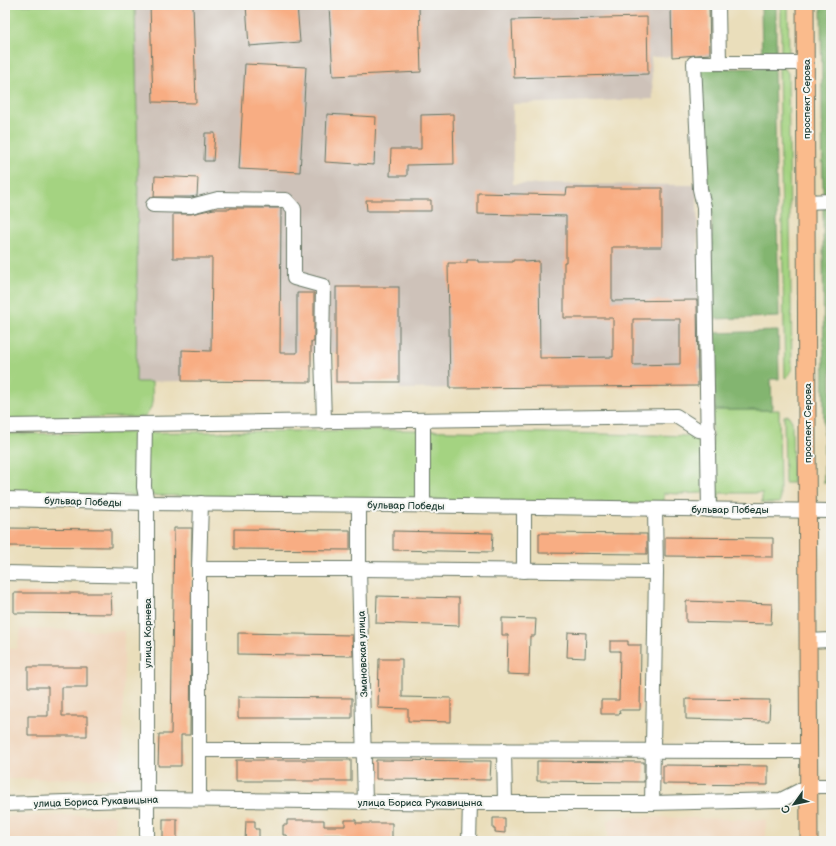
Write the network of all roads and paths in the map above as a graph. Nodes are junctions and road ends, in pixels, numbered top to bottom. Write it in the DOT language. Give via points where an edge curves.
graph roads {
  1 [pos="718,5"];
  2 [pos="805,5"];
  3 [pos="719,63"];
  4 [pos="805,63"];
  5 [pos="831,200"];
  6 [pos="806,202"];
  7 [pos="154,205"];
  8 [pos="424,420"];
  9 [pos="324,422"];
  10 [pos="145,424"];
  11 [pos="5,426"];
  12 [pos="709,431"];
  13 [pos="5,499"];
  14 [pos="147,503"];
  15 [pos="201,503"];
  16 [pos="359,505"];
  17 [pos="423,505"];
  18 [pos="524,507"];
  19 [pos="655,509"];
  20 [pos="709,510"];
  21 [pos="808,511"];
  22 [pos="831,511"];
  23 [pos="199,568"];
  24 [pos="359,568"];
  25 [pos="524,571"];
  26 [pos="656,572"];
  27 [pos="5,573"];
  28 [pos="147,576"];
  29 [pos="831,640"];
  30 [pos="807,641"];
  31 [pos="199,750"];
  32 [pos="364,750"];
  33 [pos="504,750"];
  34 [pos="653,750"];
  35 [pos="808,751"];
  36 [pos="809,786"];
  37 [pos="831,786"];
  38 [pos="147,799"];
  39 [pos="199,799"];
  40 [pos="365,802"];
  41 [pos="505,802"];
  42 [pos="652,802"];
  43 [pos="470,803"];
  44 [pos="5,804"];
  45 [pos="147,841"];
  46 [pos="469,841"];
  47 [pos="809,841"];
  1 -- 3 [label="street"];
  2 -- 4 [label="main road, проспект Серова"];
  3 -- 4 [label="street"];
  3 -- 12 [label="street" via="694,64 700,189 704,206"];
  4 -- 6 [label="main road, проспект Серова"];
  5 -- 6 [label="street"];
  6 -- 21 [label="main road, проспект Серова"];
  7 -- 9 [label="street" via="191,206 218,199 286,200 294,209 294,278 323,286"];
  8 -- 9 [label="street"];
  8 -- 12 [label="street" via="676,416 698,430"];
  8 -- 17 [label="street"];
  9 -- 10 [label="street"];
  10 -- 11 [label="street"];
  10 -- 14 [label="street, улица Корнева" via="144,487"];
  12 -- 20 [label="street"];
  13 -- 14 [label="street, бульвар Победы"];
  14 -- 15 [label="street, бульвар Победы"];
  14 -- 28 [label="street, улица Корнева"];
  15 -- 16 [label="street, бульвар Победы"];
  15 -- 23 [label="street"];
  16 -- 17 [label="street, бульвар Победы"];
  16 -- 24 [label="street, Змановская улица"];
  17 -- 18 [label="street, бульвар Победы"];
  18 -- 19 [label="street, бульвар Победы"];
  18 -- 25 [label="street"];
  19 -- 20 [label="street, бульвар Победы"];
  19 -- 26 [label="street"];
  20 -- 21 [label="street, бульвар Победы"];
  21 -- 22 [label="street, бульвар Победы"];
  21 -- 30 [label="main road, проспект Серова"];
  23 -- 24 [label="street"];
  23 -- 31 [label="street"];
  24 -- 25 [label="street"];
  24 -- 32 [label="street, Змановская улица"];
  25 -- 26 [label="street"];
  26 -- 34 [label="street"];
  27 -- 28 [label="street"];
  28 -- 38 [label="street, улица Корнева"];
  29 -- 30 [label="street"];
  30 -- 35 [label="main road, проспект Серова"];
  31 -- 32 [label="street"];
  31 -- 39 [label="street"];
  32 -- 33 [label="street"];
  32 -- 40 [label="street, Змановская улица"];
  33 -- 34 [label="street"];
  33 -- 41 [label="street"];
  34 -- 35 [label="street"];
  34 -- 42 [label="street"];
  35 -- 36 [label="main road, проспект Серова"];
  36 -- 37 [label="street, улица Бориса Рукавицына"];
  36 -- 42 [label="street, улица Бориса Рукавицына" via="781,800"];
  36 -- 47 [label="main road, проспект Серова"];
  38 -- 39 [label="street, улица Бориса Рукавицына"];
  38 -- 44 [label="street, улица Бориса Рукавицына"];
  38 -- 45 [label="street, улица Корнева"];
  39 -- 40 [label="street, улица Бориса Рукавицына"];
  40 -- 43 [label="street, улица Бориса Рукавицына"];
  41 -- 42 [label="street, улица Бориса Рукавицына"];
  41 -- 43 [label="street, улица Бориса Рукавицына"];
  43 -- 46 [label="street"];
}
